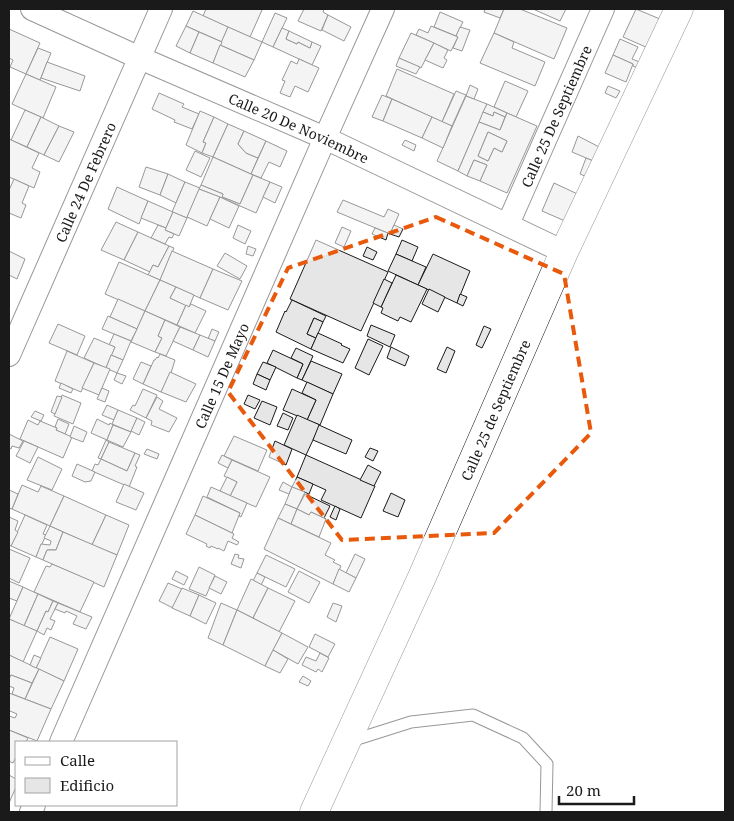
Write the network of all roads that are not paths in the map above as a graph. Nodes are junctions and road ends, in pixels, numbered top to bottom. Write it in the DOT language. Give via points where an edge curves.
graph roads {
  1 [pos="32,9"];
  2 [pos="162,9"];
  3 [pos="383,9"];
  4 [pos="603,9"];
  5 [pos="679,9"];
  6 [pos="140,58"];
  7 [pos="325,138"];
  8 [pos="508,224"];
  9 [pos="564,252"];
  10 [pos="9,356"];
  11 [pos="61,741"];
  12 [pos="346,742"];
  13 [pos="314,812"];
  14 [pos="546,812"];
  1 -- 6 [label="street, Calle 20 De Noviembre"];
  2 -- 6 [label="street, Calle 24 De Febrero"];
  3 -- 7 [label="street, Calle 15 De Mayo"];
  4 -- 8 [label="street, Calle 25 De Septiembre"];
  5 -- 9 [label="main road, Calle 25 de Septiembre"];
  6 -- 7 [label="street, Calle 20 De Noviembre"];
  6 -- 10 [label="street, Calle 24 De Febrero"];
  7 -- 8 [label="street, Calle 20 De Noviembre"];
  7 -- 11 [label="street, Calle 15 De Mayo"];
  8 -- 9 [label="street, Calle 20 De Noviembre"];
  9 -- 12 [label="main road, Calle 25 de Septiembre"];
  12 -- 13 [label="main road, Calle 25 de Septiembre"];
  12 -- 14 [label="lane" via="411,722 473,715 523,738 547,764"];
}
